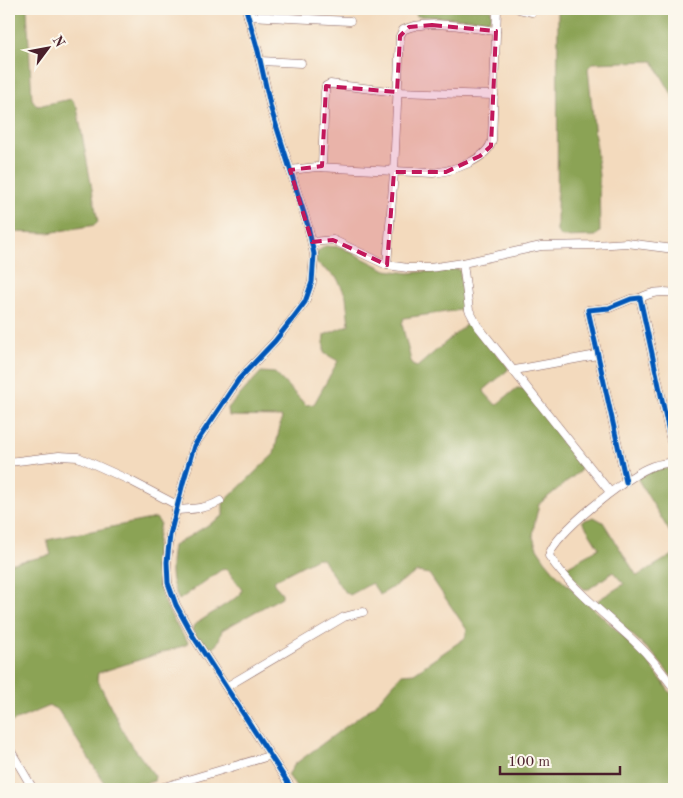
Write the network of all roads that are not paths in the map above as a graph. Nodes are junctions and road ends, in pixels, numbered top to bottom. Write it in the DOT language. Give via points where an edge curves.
graph roads {
  1 [pos="497,9"];
  2 [pos="519,9"];
  3 [pos="532,12"];
  4 [pos="247,13"];
  5 [pos="350,21"];
  6 [pos="496,31"];
  7 [pos="260,61"];
  8 [pos="301,64"];
  9 [pos="397,92"];
  10 [pos="494,95"];
  11 [pos="322,167"];
  12 [pos="290,170"];
  13 [pos="394,172"];
  14 [pos="312,242"];
  15 [pos="674,248"];
  16 [pos="463,262"];
  17 [pos="386,265"];
  18 [pos="674,293"];
  19 [pos="640,298"];
  20 [pos="597,355"];
  21 [pos="515,370"];
  22 [pos="674,455"];
  23 [pos="9,462"];
  24 [pos="674,462"];
  25 [pos="626,482"];
  26 [pos="610,492"];
  27 [pos="220,501"];
  28 [pos="176,508"];
  29 [pos="362,612"];
  30 [pos="226,687"];
  31 [pos="674,688"];
  32 [pos="9,748"];
  33 [pos="269,756"];
  34 [pos="9,786"];
  35 [pos="21,789"];
  36 [pos="33,789"];
  37 [pos="157,789"];
  38 [pos="292,789"];
  1 -- 6 [label="street"];
  2 -- 3 [label="street"];
  4 -- 5 [label="street"];
  4 -- 7 [label="street"];
  6 -- 9 [label="street" via="426,25 403,30"];
  6 -- 10 [label="street"];
  7 -- 8 [label="street"];
  7 -- 12 [label="street"];
  9 -- 10 [label="street"];
  9 -- 11 [label="street" via="326,86"];
  9 -- 13 [label="street"];
  10 -- 13 [label="street" via="492,140 486,152 446,172"];
  11 -- 12 [label="street"];
  11 -- 13 [label="street"];
  12 -- 14 [label="street"];
  13 -- 17 [label="street"];
  14 -- 17 [label="street" via="333,240"];
  14 -- 28 [label="street" via="312,282 305,302 275,341 239,379 194,446"];
  15 -- 16 [label="street" via="632,243 555,245"];
  16 -- 17 [label="street" via="423,268"];
  16 -- 21 [label="street" via="472,317"];
  18 -- 19 [label="street" via="662,291"];
  19 -- 20 [label="street" via="609,308 588,310"];
  19 -- 22 [label="street"];
  20 -- 21 [label="street"];
  20 -- 25 [label="street"];
  21 -- 26 [label="street"];
  23 -- 28 [label="street" via="78,457 129,480"];
  24 -- 25 [label="street" via="646,468"];
  25 -- 26 [label="street"];
  26 -- 31 [label="street" via="554,544 548,556 647,654"];
  27 -- 28 [label="street" via="206,507"];
  28 -- 30 [label="street" via="167,562 168,583 193,636"];
  29 -- 30 [label="street" via="344,617"];
  30 -- 33 [label="street"];
  32 -- 36 [label="street"];
  33 -- 37 [label="street"];
  33 -- 38 [label="street"];
  34 -- 35 [label="street"];
}
